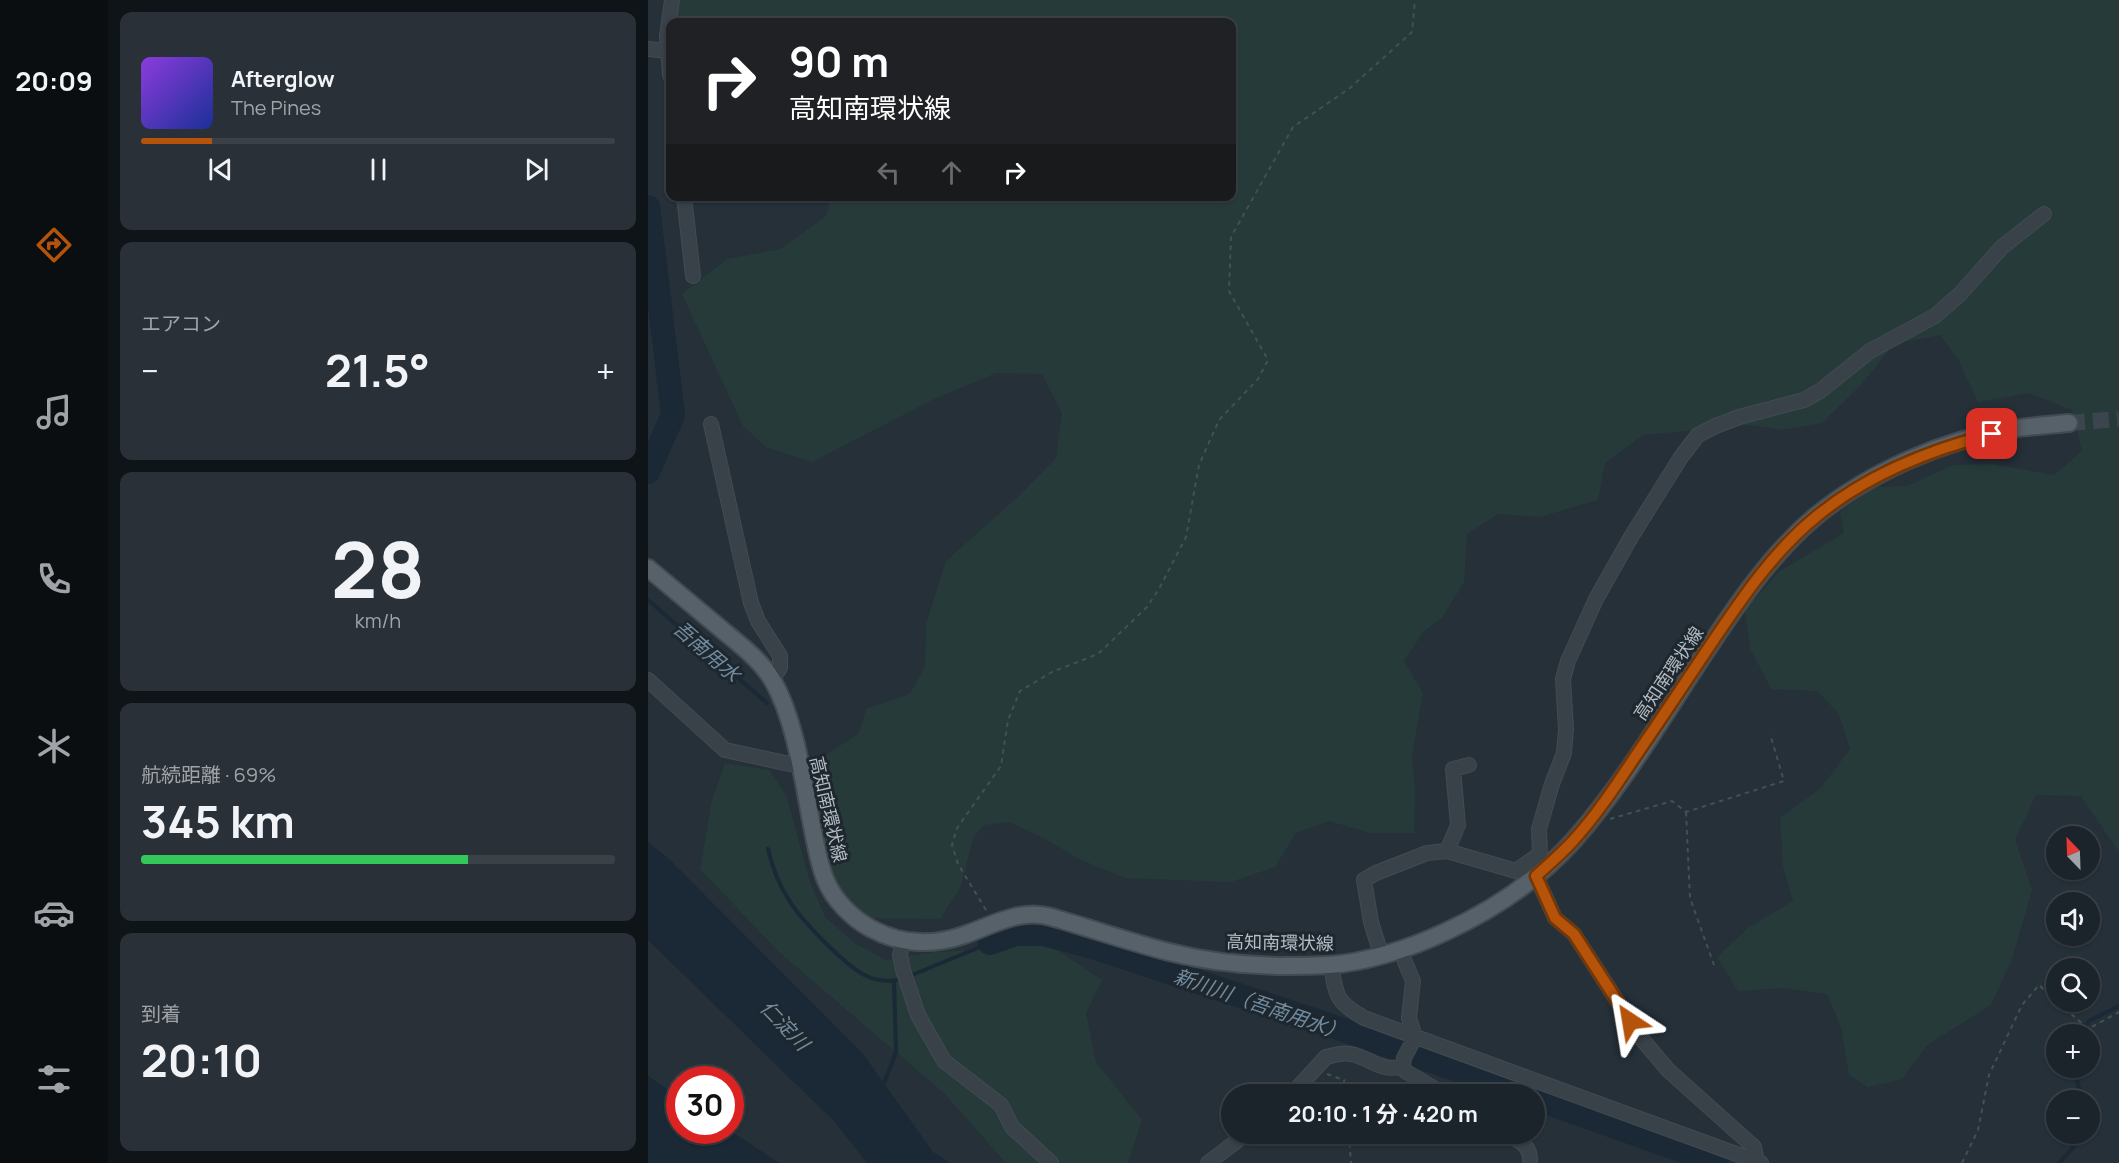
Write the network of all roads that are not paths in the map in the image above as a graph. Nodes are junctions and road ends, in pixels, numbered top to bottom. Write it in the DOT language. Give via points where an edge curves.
graph roads {
  1 [pos="672,0"];
  2 [pos="670,18"];
  3 [pos="648,50"];
  4 [pos="666,51"];
  5 [pos="685,201"];
  6 [pos="2044,214"];
  7 [pos="693,276"];
  8 [pos="2068,423"];
  9 [pos="711,424"];
  10 [pos="648,568"];
  11 [pos="772,679"];
  12 [pos="648,680"];
  13 [pos="1468,765"];
  14 [pos="799,766"];
  15 [pos="1447,851"];
  16 [pos="1532,870"];
  17 [pos="903,941"];
  18 [pos="1381,954"];
  19 [pos="1405,962"];
  20 [pos="1331,965"];
  21 [pos="1412,1041"];
  22 [pos="1403,1062"];
  23 [pos="1301,1084"];
  24 [pos="1426,1084"];
  25 [pos="1233,1144"];
  26 [pos="1525,1144"];
  27 [pos="1759,1162"];
  28 [pos="1051,1163"];
  29 [pos="1208,1163"];
  30 [pos="1530,1163"];
  1 -- 2 [label="street"];
  3 -- 4 [label="street"];
  5 -- 7 [label="street"];
  6 -- 16 [label="street" via="2002,247 1935,316 1870,351 1804,400 1716,426 1698,435 1687,449 1631,537 1568,661 1563,679 1564,753 1539,829 1540,854"];
  8 -- 16 [label="main road, 高知南環状線" via="2009,429 1958,442 1907,461 1816,516 1772,559 1728,618 1612,793 1573,841"];
  9 -- 11 [label="street" via="751,603 780,656 780,668"];
  10 -- 11 [label="main road, 高知南環状線" via="751,654"];
  11 -- 14 [label="main road, 高知南環状線" via="789,718"];
  12 -- 14 [label="street" via="725,750"];
  13 -- 15 [label="street" via="1453,769 1458,825"];
  14 -- 17 [label="main road, 高知南環状線" via="827,883 845,910 870,928"];
  15 -- 16 [label="street" via="1516,871"];
  15 -- 18 [label="street" via="1427,853 1364,880"];
  16 -- 18 [label="main road, 高知南環状線" via="1503,900 1468,922 1421,943"];
  16 -- 27 [label="street" via="1555,918 1574,934 1641,1038 1668,1070 1754,1147"];
  17 -- 20 [label="main road, 高知南環状線" via="929,943 959,937 1009,916 1044,915 1170,952 1213,960 1265,966"];
  17 -- 28 [label="street" via="900,955 910,993 944,1061 1001,1106 1012,1127"];
  18 -- 20 [label="main road, 高知南環状線"];
  19 -- 21 [label="street" via="1413,981 1409,1018"];
  20 -- 21 [label="street" via="1335,989 1345,1007"];
  21 -- 22 [label="street"];
  21 -- 27 [label="street"];
  22 -- 23 [label="street" via="1393,1069 1351,1054 1326,1057"];
  22 -- 24 [label="street" via="1405,1071"];
  25 -- 29 [label="street"];
  26 -- 30 [label="street"];
}
